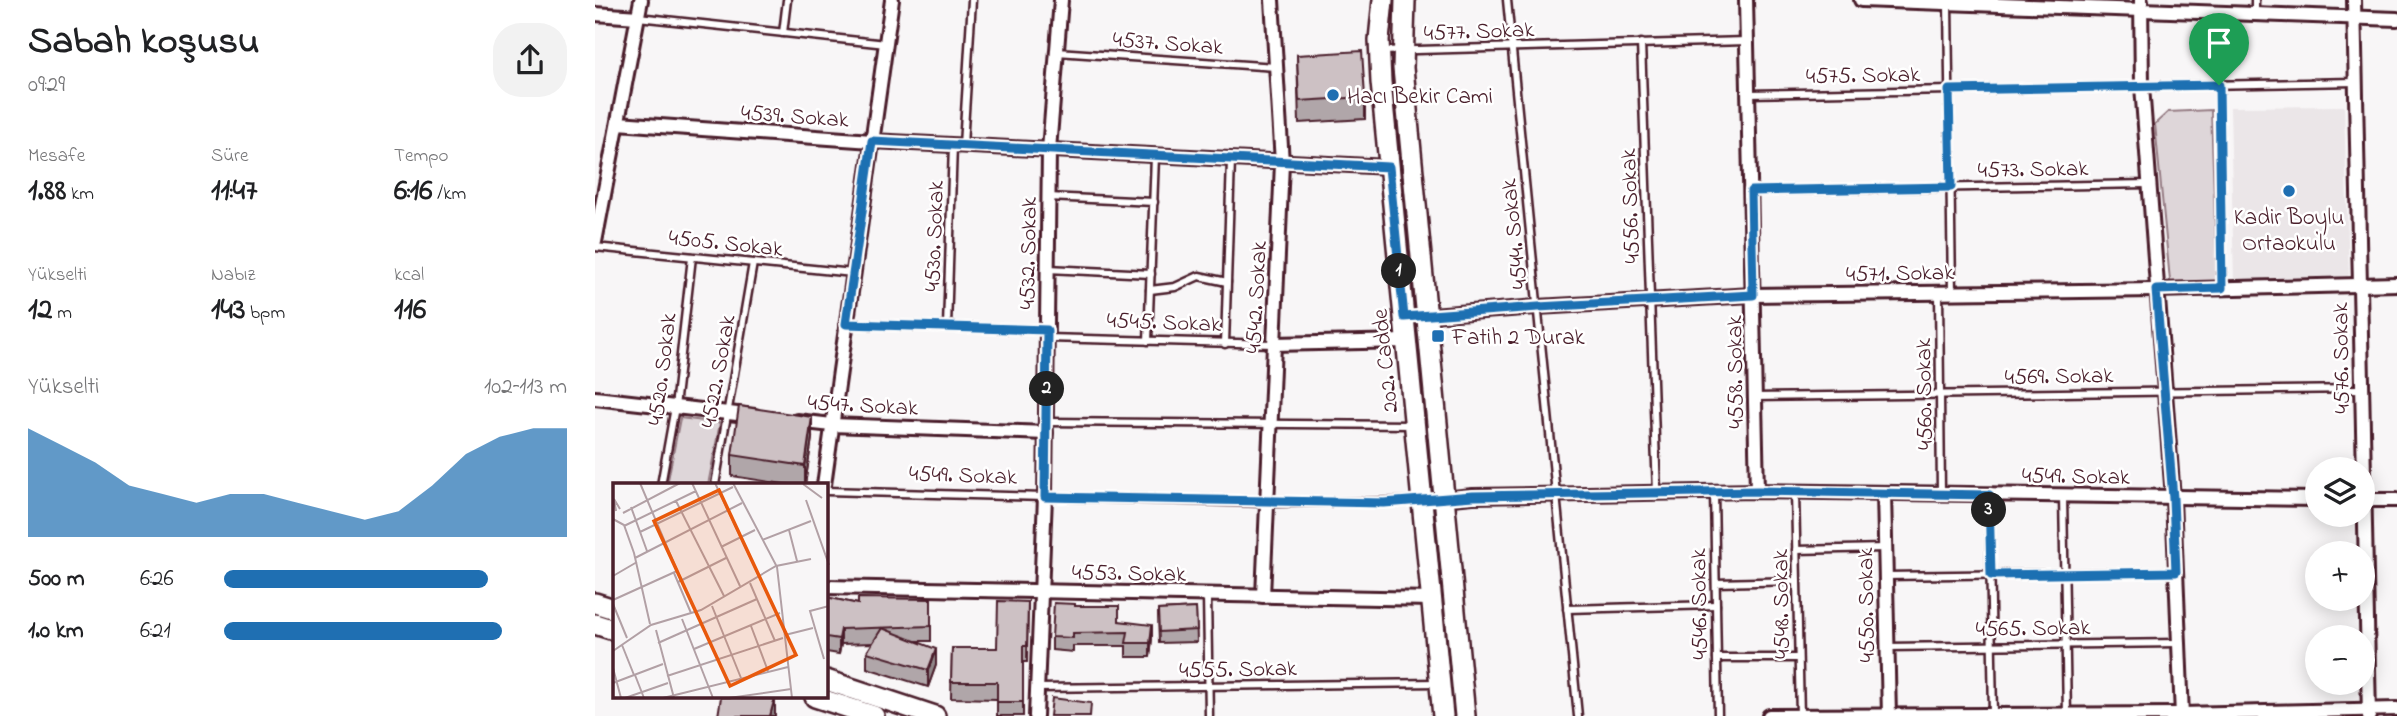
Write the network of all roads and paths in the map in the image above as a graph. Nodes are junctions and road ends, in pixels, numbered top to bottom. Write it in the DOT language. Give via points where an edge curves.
graph roads {
  1 [pos="641,0"];
  2 [pos="787,0"];
  3 [pos="892,0"];
  4 [pos="972,0"];
  5 [pos="1061,0"];
  6 [pos="1272,0"];
  7 [pos="1383,0"];
  8 [pos="1405,0"];
  9 [pos="1507,0"];
  10 [pos="1746,0"];
  11 [pos="1861,0"];
  12 [pos="2354,0"];
  13 [pos="1948,3"];
  14 [pos="2014,3"];
  15 [pos="2141,5"];
  16 [pos="2255,7"];
  17 [pos="595,14"];
  18 [pos="638,17"];
  19 [pos="2354,17"];
  20 [pos="2397,19"];
  21 [pos="783,33"];
  22 [pos="1747,40"];
  23 [pos="886,44"];
  24 [pos="1641,44"];
  25 [pos="1512,47"];
  26 [pos="1402,50"];
  27 [pos="1380,51"];
  28 [pos="1057,52"];
  29 [pos="1276,67"];
  30 [pos="2355,82"];
  31 [pos="2219,85"];
  32 [pos="2142,86"];
  33 [pos="1949,90"];
  34 [pos="1748,94"];
  35 [pos="618,122"];
  36 [pos="872,141"];
  37 [pos="958,146"];
  38 [pos="1049,150"];
  39 [pos="1155,156"];
  40 [pos="1231,160"];
  41 [pos="1282,163"];
  42 [pos="1389,167"];
  43 [pos="2148,184"];
  44 [pos="1951,187"];
  45 [pos="1751,191"];
  46 [pos="1048,197"];
  47 [pos="1154,202"];
  48 [pos="595,245"];
  49 [pos="692,257"];
  50 [pos="753,263"];
  51 [pos="1048,269"];
  52 [pos="853,273"];
  53 [pos="1151,274"];
  54 [pos="1227,282"];
  55 [pos="2397,284"];
  56 [pos="2360,285"];
  57 [pos="2222,288"];
  58 [pos="1150,290"];
  59 [pos="2156,290"];
  60 [pos="1945,293"];
  61 [pos="1753,295"];
  62 [pos="1650,301"];
  63 [pos="1538,307"];
  64 [pos="1426,316"];
  65 [pos="1404,317"];
  66 [pos="846,324"];
  67 [pos="947,327"];
  68 [pos="1047,334"];
  69 [pos="1148,341"];
  70 [pos="1406,341"];
  71 [pos="1225,344"];
  72 [pos="1274,344"];
  73 [pos="2362,389"];
  74 [pos="2164,391"];
  75 [pos="1940,394"];
  76 [pos="1755,397"];
  77 [pos="595,398"];
  78 [pos="675,407"];
  79 [pos="729,413"];
  80 [pos="1270,424"];
  81 [pos="832,425"];
  82 [pos="1415,425"];
  83 [pos="1046,427"];
  84 [pos="2363,457"];
  85 [pos="661,483"];
  86 [pos="715,483"];
  87 [pos="824,483"];
  88 [pos="828,491"];
  89 [pos="1758,491"];
  90 [pos="1714,492"];
  91 [pos="1795,492"];
  92 [pos="1657,493"];
  93 [pos="1884,493"];
  94 [pos="1941,494"];
  95 [pos="1556,495"];
  96 [pos="1989,495"];
  97 [pos="2063,496"];
  98 [pos="1045,497"];
  99 [pos="2173,498"];
  100 [pos="1444,499"];
  101 [pos="2305,499"];
  102 [pos="2375,500"];
  103 [pos="2397,500"];
  104 [pos="1422,501"];
  105 [pos="1267,503"];
  106 [pos="2364,527"];
  107 [pos="1885,548"];
  108 [pos="1796,550"];
  109 [pos="2176,572"];
  110 [pos="2064,573"];
  111 [pos="1991,575"];
  112 [pos="1886,576"];
  113 [pos="1797,582"];
  114 [pos="1716,583"];
  115 [pos="828,587"];
  116 [pos="1041,591"];
  117 [pos="1207,595"];
  118 [pos="1263,596"];
  119 [pos="1431,599"];
  120 [pos="595,603"];
  121 [pos="1716,605"];
  122 [pos="613,609"];
  123 [pos="1567,609"];
  124 [pos="595,624"];
  125 [pos="613,630"];
  126 [pos="2179,643"];
  127 [pos="1992,645"];
  128 [pos="2066,645"];
  129 [pos="1887,647"];
  130 [pos="1717,658"];
  131 [pos="1798,658"];
  132 [pos="1440,683"];
  133 [pos="1209,686"];
  134 [pos="1037,688"];
  135 [pos="821,698"];
  136 [pos="2397,709"];
  137 [pos="2369,713"];
  138 [pos="1993,715"];
  139 [pos="2067,715"];
  140 [pos="2182,715"];
  141 [pos="874,716"];
  142 [pos="935,716"];
  143 [pos="1036,716"];
  144 [pos="1209,716"];
  145 [pos="1443,716"];
  146 [pos="1465,716"];
  147 [pos="1578,716"];
  148 [pos="1718,716"];
  149 [pos="1769,716"];
  150 [pos="1800,716"];
  151 [pos="1889,716"];
  1 -- 18 [label="street"];
  2 -- 21 [label="lane"];
  3 -- 23 [label="street"];
  4 -- 37 [label="lane, 4530. Sokak"];
  5 -- 28 [label="street, 4532. Sokak"];
  6 -- 29 [label="street, 4542. Sokak"];
  7 -- 27 [label="main road, 202. Cadde"];
  8 -- 26 [label="main road, 202. Cadde"];
  9 -- 25 [label="lane, 4544. Sokak"];
  10 -- 22 [label="street, 4558. Sokak"];
  11 -- 13 [label="street"];
  12 -- 19 [label="street, 4576. Sokak"];
  13 -- 14 [label="street"];
  13 -- 33 [label="lane, 4560. Sokak"];
  14 -- 15 [label="street"];
  15 -- 16 [label="street"];
  15 -- 32 [label="street"];
  16 -- 19 [label="street"];
  17 -- 18 [label="street"];
  18 -- 21 [label="lane"];
  18 -- 35 [label="street"];
  19 -- 20 [label="street"];
  19 -- 30 [label="street, 4576. Sokak"];
  21 -- 23 [label="lane"];
  22 -- 24 [label="lane, 4577. Sokak"];
  22 -- 34 [label="street, 4558. Sokak"];
  23 -- 36 [label="street"];
  24 -- 25 [label="lane, 4577. Sokak"];
  24 -- 62 [label="lane, 4556. Sokak"];
  25 -- 26 [label="lane, 4577. Sokak"];
  25 -- 63 [label="lane, 4544. Sokak"];
  26 -- 27 [label="lane, 4577. Sokak"];
  26 -- 64 [label="main road, 202. Cadde"];
  27 -- 42 [label="main road, 202. Cadde"];
  28 -- 29 [label="lane, 4537. Sokak"];
  28 -- 38 [label="street, 4532. Sokak"];
  29 -- 41 [label="street, 4542. Sokak"];
  30 -- 31 [label="lane, 4575. Sokak"];
  30 -- 56 [label="street, 4576. Sokak"];
  31 -- 32 [label="lane, 4575. Sokak"];
  31 -- 57 [label="lane"];
  32 -- 33 [label="lane, 4575. Sokak"];
  32 -- 43 [label="street"];
  33 -- 34 [label="lane, 4575. Sokak"];
  33 -- 44 [label="lane, 4560. Sokak"];
  34 -- 45 [label="street, 4558. Sokak"];
  35 -- 36 [label="street, 4539. Sokak"];
  35 -- 48 [label="street"];
  36 -- 37 [label="street, 4539. Sokak"];
  36 -- 52 [label="street"];
  37 -- 38 [label="street, 4539. Sokak"];
  37 -- 67 [label="lane, 4530. Sokak"];
  38 -- 39 [label="street, 4539. Sokak"];
  38 -- 46 [label="street, 4532. Sokak"];
  39 -- 40 [label="street, 4539. Sokak"];
  39 -- 47 [label="lane"];
  40 -- 41 [label="street, 4539. Sokak"];
  40 -- 54 [label="lane"];
  41 -- 42 [label="street, 4539. Sokak"];
  41 -- 72 [label="street, 4542. Sokak"];
  42 -- 65 [label="main road, 202. Cadde"];
  43 -- 44 [label="lane, 4573. Sokak"];
  43 -- 59 [label="street"];
  44 -- 45 [label="lane, 4573. Sokak"];
  44 -- 60 [label="lane, 4560. Sokak"];
  45 -- 61 [label="street, 4558. Sokak"];
  46 -- 47 [label="lane"];
  46 -- 51 [label="street, 4532. Sokak"];
  47 -- 53 [label="lane"];
  48 -- 49 [label="lane, 4505. Sokak"];
  49 -- 50 [label="lane, 4505. Sokak"];
  49 -- 78 [label="lane, 4520. Sokak"];
  50 -- 52 [label="lane, 4505. Sokak"];
  50 -- 79 [label="lane, 4522. Sokak"];
  51 -- 53 [label="lane"];
  51 -- 68 [label="street, 4532. Sokak"];
  52 -- 66 [label="street"];
  53 -- 58 [label="lane"];
  54 -- 58 [label="lane" via="1199,276 1175,287"];
  54 -- 71 [label="lane"];
  55 -- 56 [label="street, 4571. Sokak"];
  56 -- 57 [label="street, 4571. Sokak"];
  56 -- 73 [label="street, 4576. Sokak"];
  57 -- 59 [label="street, 4571. Sokak"];
  58 -- 69 [label="lane"];
  59 -- 60 [label="street, 4571. Sokak"];
  59 -- 74 [label="street"];
  60 -- 61 [label="street, 4571. Sokak"];
  60 -- 75 [label="lane, 4560. Sokak"];
  61 -- 62 [label="street, 4571. Sokak"];
  61 -- 76 [label="street, 4558. Sokak"];
  62 -- 63 [label="street, 4571. Sokak"];
  62 -- 92 [label="lane, 4556. Sokak"];
  63 -- 64 [label="street, 4571. Sokak"];
  63 -- 95 [label="lane, 4544. Sokak"];
  64 -- 65 [label="street, 4571. Sokak"];
  64 -- 100 [label="main road, 202. Cadde"];
  65 -- 70 [label="main road, 202. Cadde"];
  66 -- 67 [label="lane, 4545. Sokak"];
  66 -- 81 [label="street"];
  67 -- 68 [label="lane, 4545. Sokak"];
  68 -- 69 [label="lane, 4545. Sokak"];
  68 -- 83 [label="street, 4532. Sokak"];
  69 -- 71 [label="lane, 4545. Sokak"];
  70 -- 72 [label="street, 4545. Sokak"];
  70 -- 82 [label="main road, 202. Cadde"];
  71 -- 72 [label="lane, 4545. Sokak"];
  72 -- 80 [label="street, 4542. Sokak"];
  73 -- 74 [label="lane, 4569. Sokak"];
  73 -- 84 [label="street, 4576. Sokak"];
  74 -- 75 [label="lane, 4569. Sokak"];
  74 -- 99 [label="street"];
  75 -- 76 [label="lane, 4569. Sokak"];
  75 -- 94 [label="lane, 4560. Sokak"];
  76 -- 89 [label="street, 4558. Sokak"];
  77 -- 78 [label="street, 4547. Sokak"];
  78 -- 79 [label="street, 4547. Sokak"];
  78 -- 85 [label="lane, 4520. Sokak"];
  79 -- 81 [label="street, 4547. Sokak"];
  79 -- 86 [label="lane, 4522. Sokak"];
  80 -- 82 [label="lane, 4547. Sokak"];
  80 -- 83 [label="lane, 4547. Sokak"];
  80 -- 105 [label="street, 4542. Sokak"];
  81 -- 83 [label="street, 4547. Sokak"];
  81 -- 87 [label="street"];
  82 -- 104 [label="main road, 202. Cadde"];
  83 -- 98 [label="street, 4532. Sokak"];
  88 -- 98 [label="lane, 4549. Sokak"];
  89 -- 90 [label="street, 4549. Sokak"];
  89 -- 91 [label="street, 4549. Sokak"];
  90 -- 92 [label="street, 4549. Sokak"];
  90 -- 114 [label="lane, 4546. Sokak"];
  91 -- 93 [label="street, 4549. Sokak"];
  91 -- 108 [label="lane, 4548. Sokak"];
  92 -- 95 [label="street, 4549. Sokak"];
  93 -- 94 [label="street, 4549. Sokak"];
  93 -- 107 [label="street, 4550. Sokak"];
  94 -- 96 [label="street, 4549. Sokak"];
  95 -- 100 [label="street, 4549. Sokak"];
  95 -- 123 [label="lane, 4544. Sokak"];
  96 -- 97 [label="street, 4549. Sokak"];
  96 -- 111 [label="lane"];
  97 -- 99 [label="street, 4549. Sokak"];
  97 -- 110 [label="lane"];
  98 -- 105 [label="lane, 4549. Sokak"];
  98 -- 116 [label="street, 4532. Sokak"];
  99 -- 101 [label="street, 4549. Sokak"];
  99 -- 109 [label="street"];
  100 -- 104 [label="street, 4549. Sokak"];
  100 -- 146 [label="main road, 202. Cadde"];
  102 -- 103 [label="street"];
  104 -- 105 [label="lane, 4549. Sokak"];
  104 -- 119 [label="main road, 202. Cadde"];
  105 -- 118 [label="street, 4542. Sokak"];
  106 -- 137 [label="street, 4576. Sokak"];
  107 -- 108 [label="lane"];
  107 -- 112 [label="street, 4550. Sokak"];
  108 -- 113 [label="lane, 4548. Sokak"];
  109 -- 110 [label="lane"];
  109 -- 126 [label="street"];
  110 -- 111 [label="lane"];
  110 -- 128 [label="lane"];
  111 -- 112 [label="lane"];
  111 -- 127 [label="lane"];
  112 -- 129 [label="street, 4550. Sokak"];
  113 -- 114 [label="lane"];
  113 -- 131 [label="lane, 4548. Sokak"];
  114 -- 121 [label="lane, 4546. Sokak"];
  115 -- 116 [label="street, 4553. Sokak"];
  116 -- 117 [label="street, 4553. Sokak"];
  116 -- 134 [label="street, 4532. Sokak"];
  117 -- 118 [label="street, 4553. Sokak"];
  117 -- 133 [label="lane"];
  118 -- 119 [label="street, 4553. Sokak"];
  119 -- 132 [label="main road, 202. Cadde"];
  120 -- 122 [label="main road"];
  121 -- 123 [label="lane"];
  121 -- 130 [label="lane, 4546. Sokak"];
  123 -- 147 [label="lane, 4544. Sokak"];
  124 -- 125 [label="main road"];
  126 -- 128 [label="lane, 4565. Sokak"];
  126 -- 140 [label="street"];
  127 -- 128 [label="lane, 4565. Sokak"];
  127 -- 129 [label="lane, 4565. Sokak"];
  127 -- 138 [label="lane"];
  128 -- 139 [label="lane"];
  129 -- 151 [label="street, 4550. Sokak"];
  130 -- 131 [label="lane"];
  130 -- 148 [label="lane, 4546. Sokak"];
  131 -- 150 [label="lane, 4548. Sokak"];
  132 -- 133 [label="lane, 4555. Sokak"];
  132 -- 145 [label="main road, 202. Cadde"];
  133 -- 134 [label="lane, 4555. Sokak"];
  133 -- 144 [label="lane"];
  134 -- 143 [label="street, 4532. Sokak"];
  135 -- 141 [label="main road"];
  135 -- 142 [label="main road"];
  136 -- 137 [label="street"];
  137 -- 140 [label="street"];
  138 -- 139 [label="street"];
  138 -- 151 [label="street"];
  139 -- 140 [label="street"];
  149 -- 150 [label="street"];
  150 -- 151 [label="street"];
}
